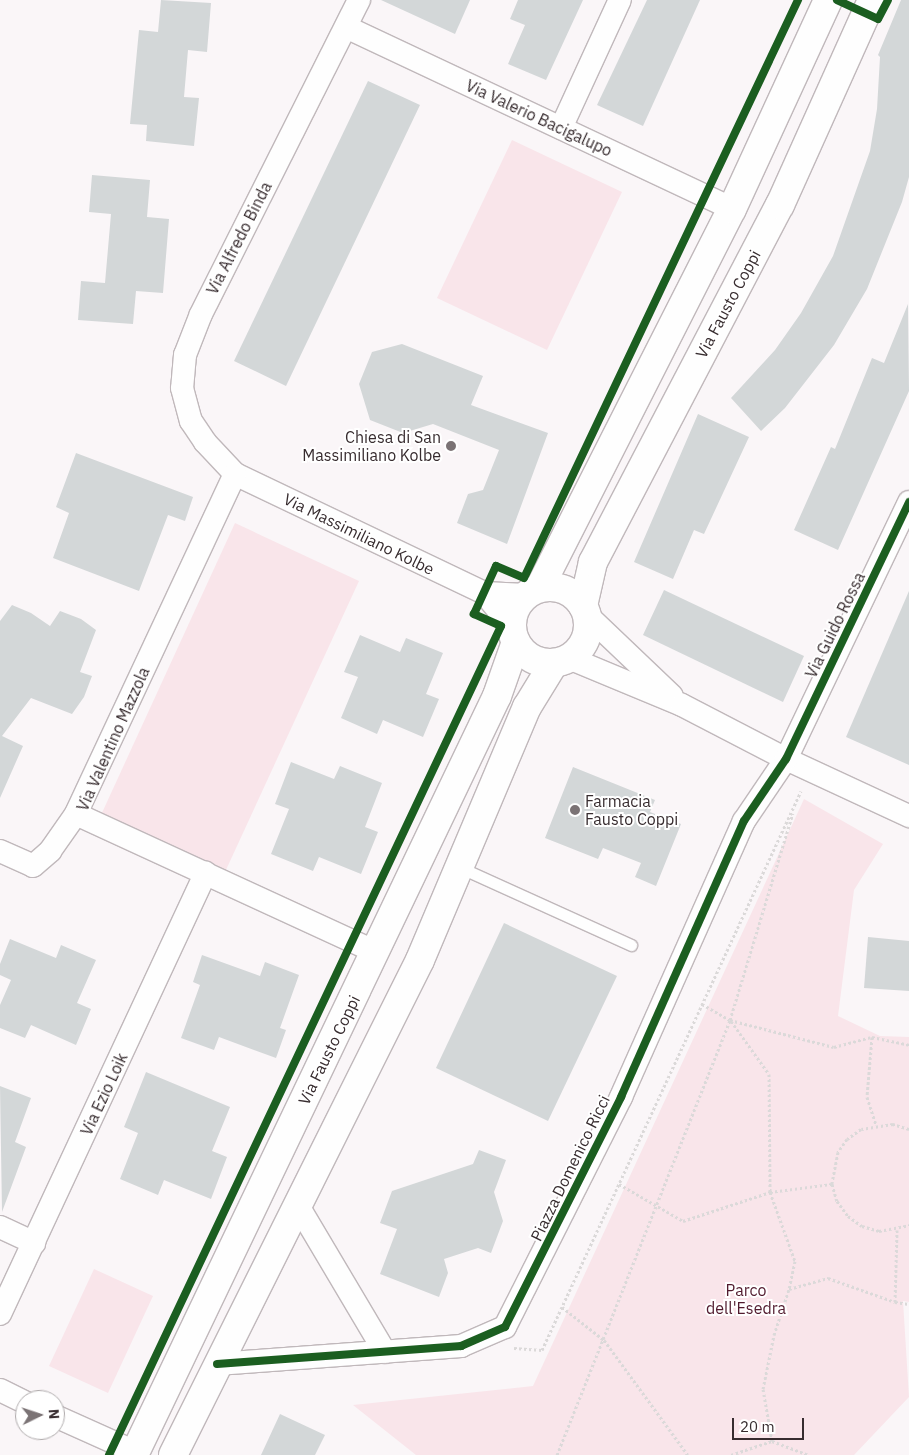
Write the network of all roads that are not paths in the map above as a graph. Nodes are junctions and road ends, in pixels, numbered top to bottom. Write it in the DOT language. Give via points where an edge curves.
graph roads {
  1 [pos="359,0"];
  2 [pos="620,0"];
  3 [pos="828,0"];
  4 [pos="872,0"];
  5 [pos="346,27"];
  6 [pos="561,128"];
  7 [pos="732,208"];
  8 [pos="235,474"];
  9 [pos="909,502"];
  10 [pos="533,591"];
  11 [pos="484,594"];
  12 [pos="585,610"];
  13 [pos="514,635"];
  14 [pos="562,660"];
  15 [pos="682,705"];
  16 [pos="786,759"];
  17 [pos="76,814"];
  18 [pos="909,816"];
  19 [pos="0,850"];
  20 [pos="459,868"];
  21 [pos="206,873"];
  22 [pos="631,946"];
  23 [pos="376,952"];
  24 [pos="298,1204"];
  25 [pos="0,1227"];
  26 [pos="35,1243"];
  27 [pos="0,1314"];
  28 [pos="384,1352"];
  29 [pos="217,1364"];
  30 [pos="0,1390"];
  31 [pos="15,1397"];
  32 [pos="65,1421"];
  33 [pos="134,1454"];
  34 [pos="173,1455"];
  1 -- 5 [label="street, Via Alfredo Binda"];
  2 -- 6 [label="street"];
  3 -- 7 [label="street, Via Fausto Coppi"];
  4 -- 12 [label="street, Via Fausto Coppi" via="780,205 593,562"];
  5 -- 6 [label="street, Via Valerio Bacigalupo"];
  5 -- 8 [label="street, Via Alfredo Binda" via="201,314 185,355 182,388 191,421 205,442"];
  6 -- 7 [label="street, Via Valerio Bacigalupo"];
  7 -- 10 [label="street, Via Fausto Coppi"];
  8 -- 11 [label="street, Via Massimiliano Kolbe"];
  8 -- 17 [label="street, Via Valentino Mazzola"];
  9 -- 16 [label="street, Via Guido Rossa"];
  10 -- 11 [label="street, Via Massimiliano Kolbe"];
  10 -- 12 [label="street" via="565,589"];
  10 -- 13 [label="street, Via Fausto Coppi" via="515,610"];
  11 -- 13 [label="street, Via Massimiliano Kolbe"];
  12 -- 14 [label="street, Via Fausto Coppi" via="585,639"];
  12 -- 15 [label="street"];
  13 -- 14 [label="street" via="532,658"];
  13 -- 23 [label="street, Via Fausto Coppi" via="496,696"];
  14 -- 15 [label="street"];
  14 -- 20 [label="street, Via Fausto Coppi" via="527,706"];
  15 -- 16 [label="street"];
  16 -- 18 [label="street"];
  16 -- 28 [label="street, Piazza Domenico Ricci" via="744,821 621,1097 504,1327 461,1346"];
  17 -- 19 [label="street" via="50,851 33,866"];
  17 -- 21 [label="street, Via Valentino Mazzola"];
  20 -- 22 [label="lane"];
  20 -- 24 [label="street, Via Fausto Coppi" via="420,960"];
  21 -- 23 [label="street, Via Valentino Mazzola"];
  21 -- 26 [label="street, Via Ezio Loik"];
  23 -- 33 [label="street, Via Fausto Coppi"];
  24 -- 28 [label="street"];
  24 -- 29 [label="street, Via Fausto Coppi"];
  25 -- 26 [label="street"];
  26 -- 27 [label="street, Via Ezio Loik"];
  28 -- 29 [label="street, Piazza Domenico Ricci"];
  29 -- 34 [label="street, Via Fausto Coppi"];
  30 -- 31 [label="street"];
  32 -- 33 [label="street"];
}
